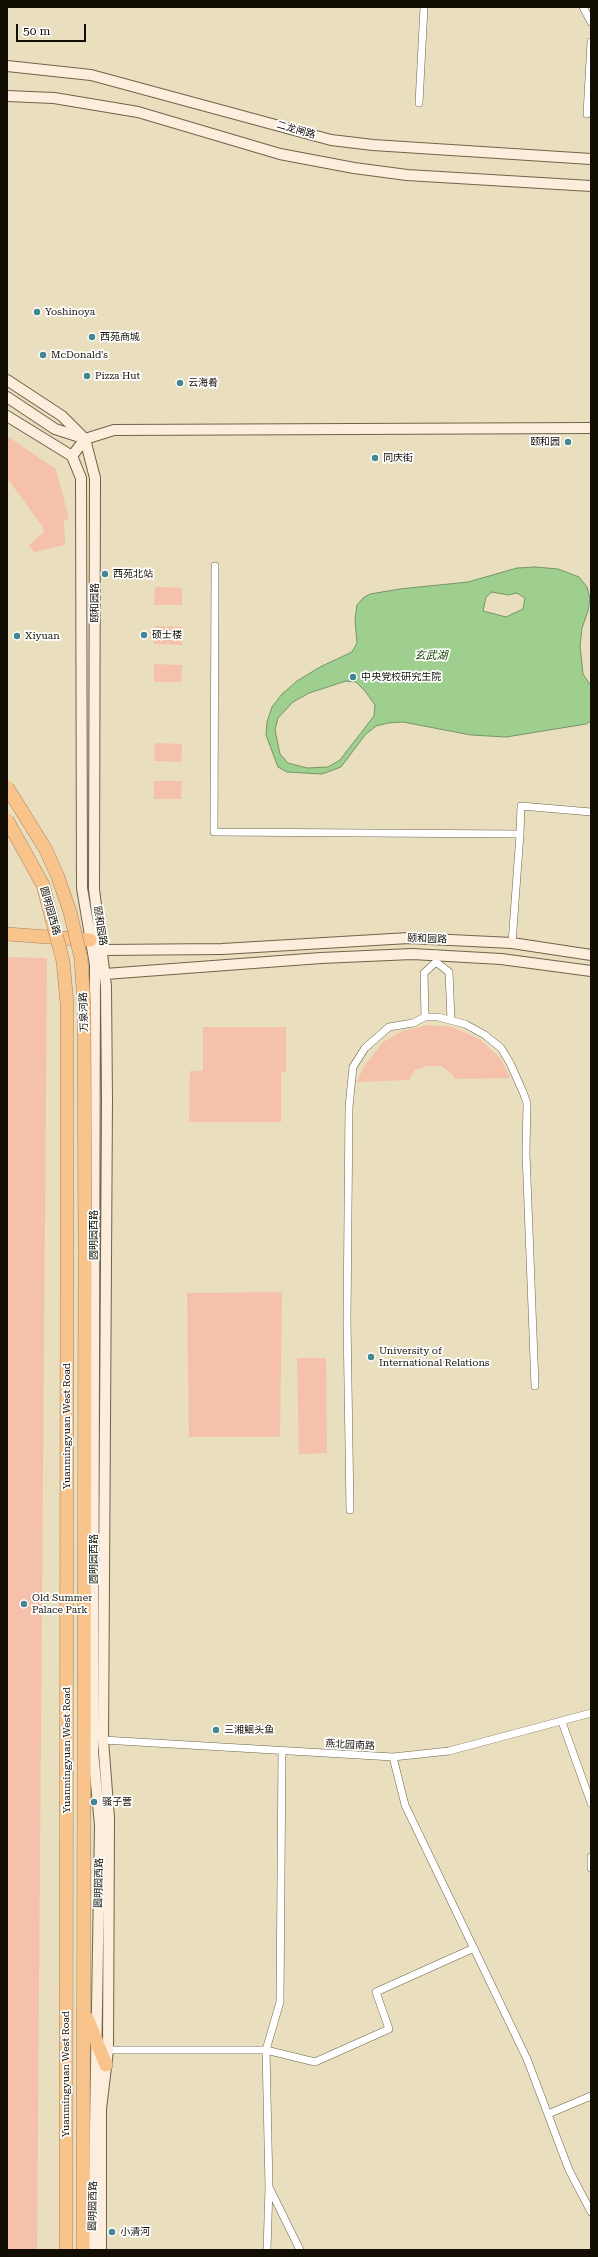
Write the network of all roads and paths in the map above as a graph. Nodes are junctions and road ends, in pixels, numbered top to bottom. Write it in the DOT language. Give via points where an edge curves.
graph roads {
  1 [pos="424,7"];
  2 [pos="583,7"];
  3 [pos="591,22"];
  4 [pos="591,42"];
  5 [pos="7,66"];
  6 [pos="7,96"];
  7 [pos="419,103"];
  8 [pos="587,114"];
  9 [pos="591,159"];
  10 [pos="591,186"];
  11 [pos="7,380"];
  12 [pos="7,397"];
  13 [pos="7,416"];
  14 [pos="591,428"];
  15 [pos="85,439"];
  16 [pos="72,456"];
  17 [pos="215,566"];
  18 [pos="7,787"];
  19 [pos="591,812"];
  20 [pos="7,820"];
  21 [pos="520,834"];
  22 [pos="7,934"];
  23 [pos="90,940"];
  24 [pos="512,943"];
  25 [pos="102,950"];
  26 [pos="591,955"];
  27 [pos="436,958"];
  28 [pos="591,971"];
  29 [pos="105,974"];
  30 [pos="425,1017"];
  31 [pos="451,1020"];
  32 [pos="67,1251"];
  33 [pos="85,1253"];
  34 [pos="535,1386"];
  35 [pos="350,1510"];
  36 [pos="591,1714"];
  37 [pos="562,1722"];
  38 [pos="103,1740"];
  39 [pos="282,1752"];
  40 [pos="393,1757"];
  41 [pos="591,1803"];
  42 [pos="591,1857"];
  43 [pos="591,1868"];
  44 [pos="474,1948"];
  45 [pos="84,2009"];
  46 [pos="99,2048"];
  47 [pos="266,2050"];
  48 [pos="106,2065"];
  49 [pos="591,2096"];
  50 [pos="548,2114"];
  51 [pos="269,2187"];
  52 [pos="591,2212"];
  53 [pos="66,2250"];
  54 [pos="83,2250"];
  55 [pos="93,2250"];
  56 [pos="101,2250"];
  57 [pos="267,2250"];
  58 [pos="300,2250"];
  1 -- 7 [label="street"];
  2 -- 3 [label="street"];
  4 -- 8 [label="street"];
  5 -- 9 [label="main road, 二龙闸路" via="91,75 331,140"];
  6 -- 10 [label="main road" via="54,98 138,112 280,154 354,168 407,175"];
  11 -- 15 [label="main road" via="62,416"];
  12 -- 15 [label="main road" via="55,429"];
  13 -- 16 [label="main road"];
  14 -- 15 [label="main road" via="114,430"];
  15 -- 16 [label="main road"];
  15 -- 25 [label="main road, 颐和园路" via="95,478 94,889"];
  16 -- 23 [label="main road, 颐和园路" via="81,478 82,888"];
  17 -- 21 [label="street" via="214,832"];
  18 -- 33 [label="highway, 万泉河路, bridge" via="46,850 58,877 81,958 84,1005"];
  19 -- 21 [label="street" via="522,806"];
  20 -- 32 [label="highway, 圆明园西路, bridge" via="43,885 63,962 67,1004"];
  21 -- 24 [label="street"];
  22 -- 23 [label="highway"];
  23 -- 25 [label="main road"];
  23 -- 29 [label="main road"];
  23 -- 46 [label="main road, 圆明园西路" via="94,965 93,1752 100,1825"];
  24 -- 25 [label="main road, 颐和园路" via="386,938 222,949"];
  24 -- 26 [label="main road, 颐和园路"];
  25 -- 29 [label="main road, 圆明园西路"];
  27 -- 28 [label="main road, 颐和园路" via="509,960"];
  27 -- 29 [label="main road, 颐和园路" via="321,958"];
  27 -- 30 [label="street" via="424,973"];
  27 -- 31 [label="street" via="449,972"];
  29 -- 38 [label="main road, 圆明园西路" via="108,1197"];
  30 -- 31 [label="street"];
  30 -- 35 [label="street" via="414,1023 389,1027 365,1048 353,1066 349,1107 347,1320"];
  31 -- 34 [label="street" via="485,1035 500,1048 510,1063 527,1103 526,1158"];
  32 -- 53 [label="highway, Yuanmingyuan West Road"];
  33 -- 45 [label="highway, Yuanmingyuan West Road"];
  36 -- 37 [label="street, 燕北园南路"];
  37 -- 40 [label="street, 燕北园南路" via="448,1751"];
  37 -- 41 [label="street"];
  38 -- 39 [label="street, 燕北园南路"];
  38 -- 46 [label="main road, 圆明园西路" via="109,1818"];
  39 -- 40 [label="street, 燕北园南路"];
  39 -- 47 [label="street" via="280,2002"];
  40 -- 44 [label="street" via="405,1805"];
  42 -- 43 [label="street"];
  44 -- 47 [label="street" via="376,1992 389,2029 315,2062"];
  44 -- 50 [label="street" via="527,2059"];
  45 -- 46 [label="highway"];
  45 -- 54 [label="highway, Yuanmingyuan West Road"];
  46 -- 47 [label="street"];
  46 -- 48 [label="highway"];
  46 -- 55 [label="main road, 圆明园西路"];
  47 -- 51 [label="street"];
  48 -- 56 [label="main road, 圆明园西路" via="101,2109"];
  49 -- 50 [label="street"];
  50 -- 52 [label="street" via="569,2170"];
  51 -- 57 [label="street"];
  51 -- 58 [label="street"];
}
